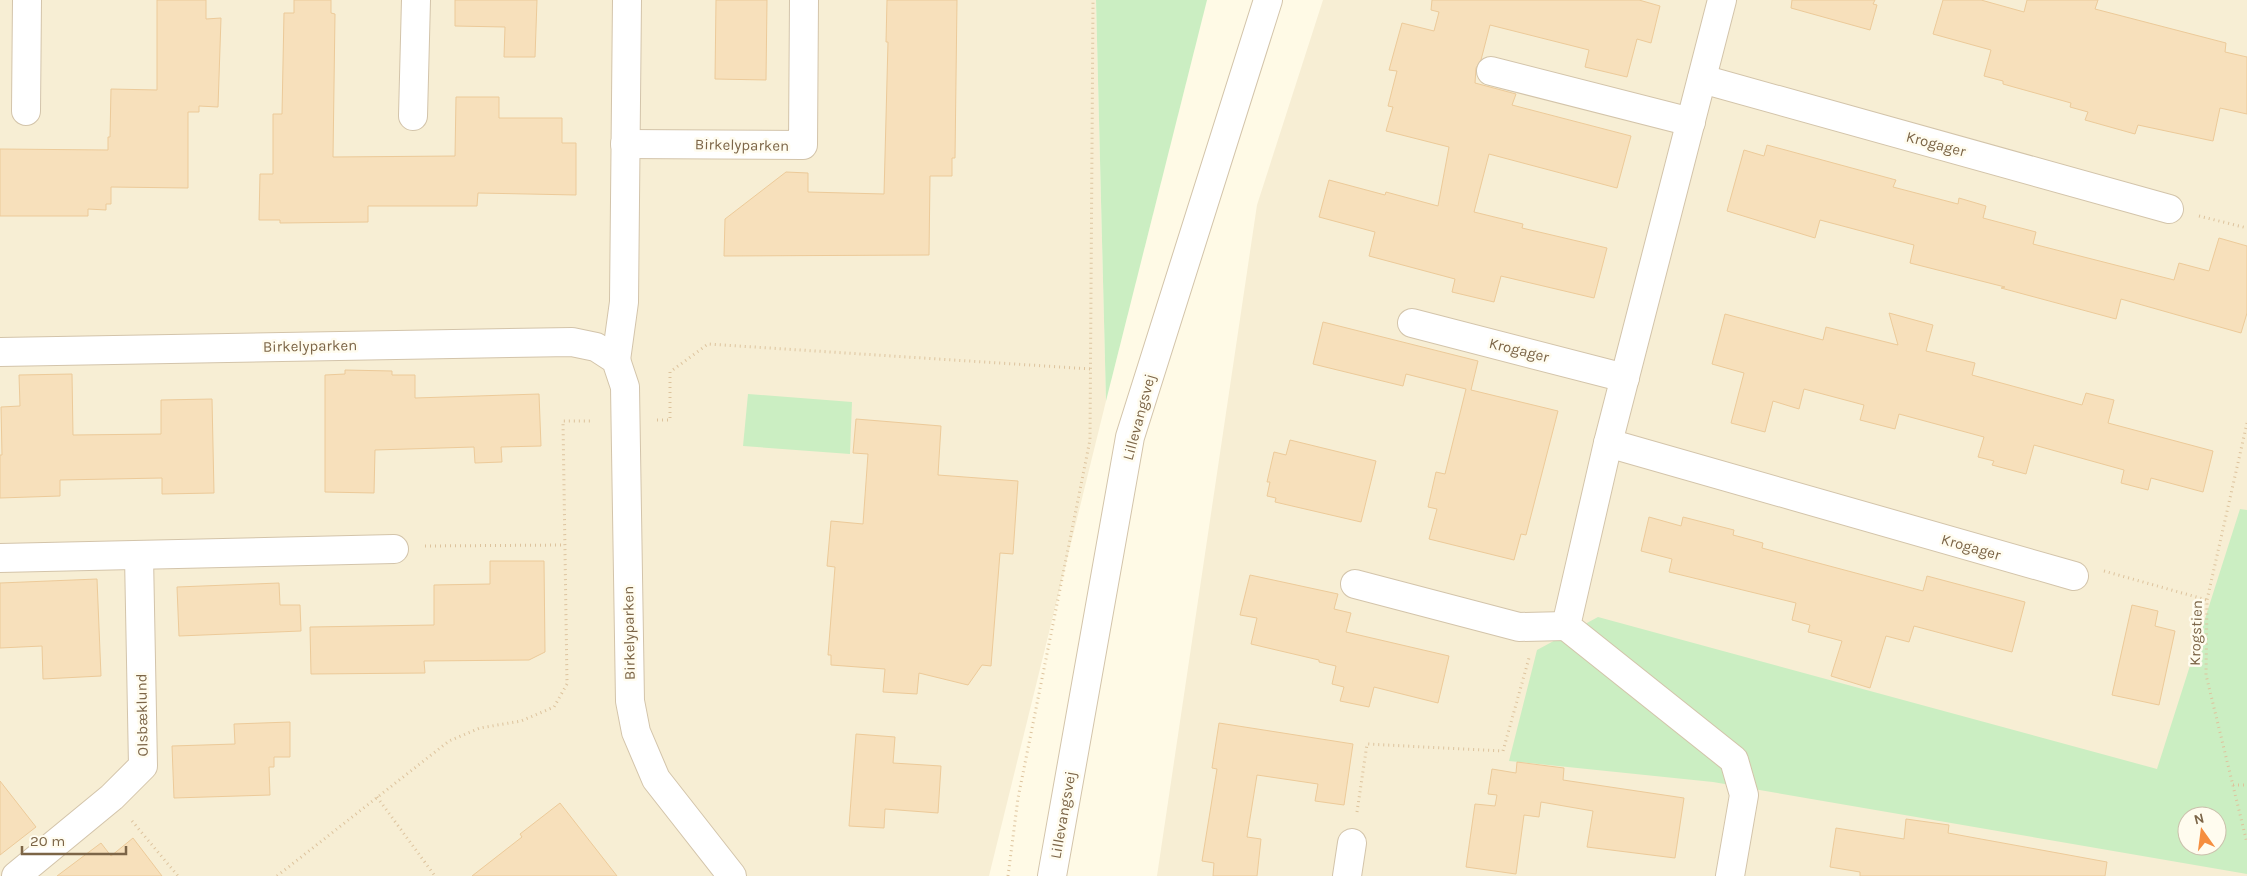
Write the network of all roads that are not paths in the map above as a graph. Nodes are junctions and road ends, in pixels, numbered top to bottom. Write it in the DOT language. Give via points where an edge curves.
graph roads {
  1 [pos="27,0"];
  2 [pos="416,0"];
  3 [pos="627,0"];
  4 [pos="804,0"];
  5 [pos="1268,0"];
  6 [pos="1722,0"];
  7 [pos="1492,71"];
  8 [pos="1702,79"];
  9 [pos="26,111"];
  10 [pos="413,116"];
  11 [pos="1691,122"];
  12 [pos="626,144"];
  13 [pos="2169,209"];
  14 [pos="1412,323"];
  15 [pos="0,352"];
  16 [pos="616,360"];
  17 [pos="1625,378"];
  18 [pos="1608,444"];
  19 [pos="394,549"];
  20 [pos="139,556"];
  21 [pos="0,558"];
  22 [pos="2074,576"];
  23 [pos="1355,584"];
  24 [pos="1566,626"];
  25 [pos="1352,843"];
  26 [pos="16,876"];
  27 [pos="732,876"];
  28 [pos="1052,876"];
  29 [pos="1347,876"];
  30 [pos="1730,876"];
  1 -- 9 [label="street"];
  2 -- 10 [label="street"];
  3 -- 12 [label="street, Birkelyparken"];
  4 -- 12 [label="street, Birkelyparken" via="803,145"];
  5 -- 28 [label="street, Lillevangsvej" via="1130,437"];
  6 -- 8 [label="street"];
  7 -- 11 [label="street"];
  8 -- 11 [label="street"];
  8 -- 13 [label="street, Krogager"];
  11 -- 17 [label="street"];
  12 -- 16 [label="street, Birkelyparken" via="624,302"];
  14 -- 17 [label="street, Krogager"];
  15 -- 16 [label="street, Birkelyparken" via="572,342 596,347"];
  16 -- 27 [label="street, Birkelyparken" via="625,387 630,701 636,732 656,779"];
  17 -- 18 [label="street"];
  18 -- 22 [label="street, Krogager"];
  18 -- 24 [label="street"];
  19 -- 20 [label="street"];
  20 -- 21 [label="street"];
  20 -- 26 [label="street, Olsbæklund" via="143,766 112,797"];
  23 -- 24 [label="street" via="1519,628"];
  24 -- 30 [label="street" via="1734,760 1744,795"];
  25 -- 29 [label="street"];
}
